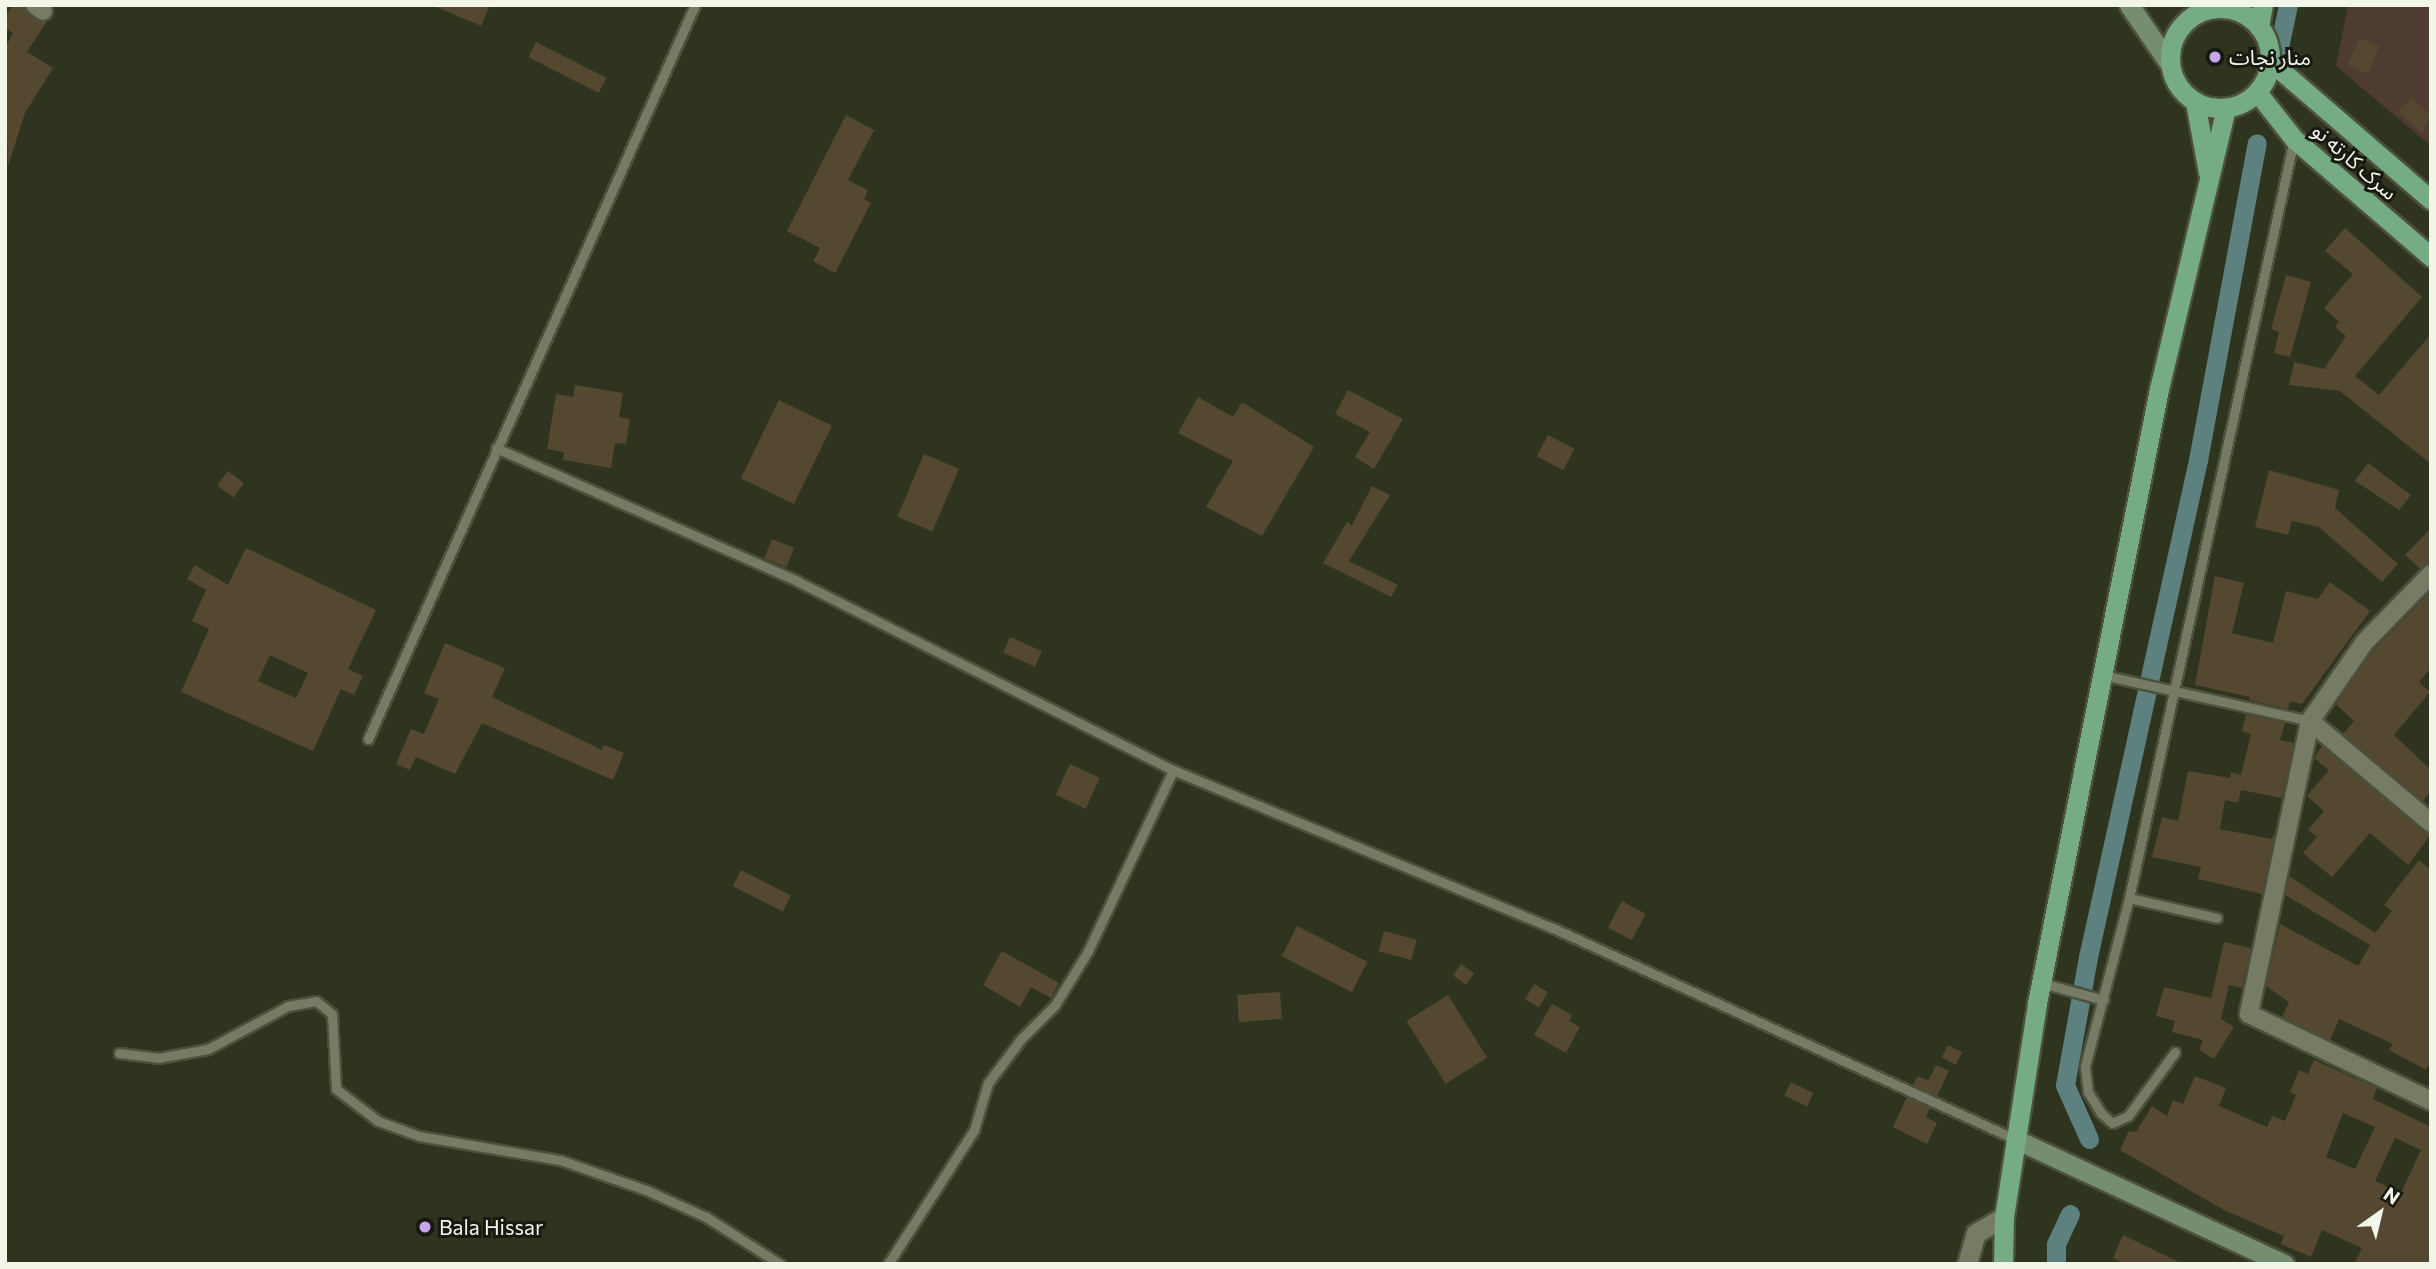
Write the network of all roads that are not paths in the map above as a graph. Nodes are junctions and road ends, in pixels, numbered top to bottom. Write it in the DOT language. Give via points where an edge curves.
graph roads {
  1 [pos="695,5"];
  2 [pos="2129,5"];
  3 [pos="2263,5"];
  4 [pos="2218,6"];
  5 [pos="2259,27"];
  6 [pos="2270,61"];
  7 [pos="2169,63"];
  8 [pos="2257,92"];
  9 [pos="2195,102"];
  10 [pos="2227,108"];
  11 [pos="2294,139"];
  12 [pos="2210,185"];
  13 [pos="2431,200"];
  14 [pos="2431,257"];
  15 [pos="496,448"];
  16 [pos="2431,574"];
  17 [pos="2103,675"];
  18 [pos="2169,691"];
  19 [pos="2310,721"];
  20 [pos="368,739"];
  21 [pos="1173,771"];
  22 [pos="2431,822"];
  23 [pos="2129,898"];
  24 [pos="2217,918"];
  25 [pos="2041,983"];
  26 [pos="2104,1000"];
  27 [pos="2175,1052"];
  28 [pos="120,1053"];
  29 [pos="2431,1101"];
  30 [pos="2015,1139"];
  31 [pos="2004,1217"];
  32 [pos="780,1264"];
  33 [pos="888,1264"];
  34 [pos="1967,1264"];
  35 [pos="2003,1264"];
  36 [pos="2284,1264"];
  1 -- 15 [label="lane"];
  2 -- 7 [label="main road"];
  3 -- 5 [label="highway"];
  4 -- 5 [label="highway" via="2248,16"];
  4 -- 7 [label="highway" via="2186,20 2176,32"];
  5 -- 6 [label="highway"];
  6 -- 8 [label="highway"];
  6 -- 13 [label="highway, سرک کارته نو"];
  7 -- 9 [label="highway" via="2174,79"];
  8 -- 10 [label="highway"];
  8 -- 11 [label="highway, سرک کارته نو"];
  9 -- 10 [label="highway"];
  9 -- 12 [label="highway"];
  10 -- 12 [label="highway"];
  11 -- 14 [label="highway, سرک کارته نو"];
  11 -- 18 [label="lane"];
  12 -- 17 [label="highway" via="2159,389"];
  15 -- 20 [label="lane"];
  15 -- 21 [label="lane" via="797,581"];
  16 -- 19 [label="street" via="2364,643"];
  17 -- 18 [label="lane"];
  17 -- 25 [label="highway"];
  18 -- 19 [label="lane"];
  18 -- 23 [label="lane"];
  19 -- 22 [label="street"];
  19 -- 29 [label="street" via="2249,1014"];
  21 -- 30 [label="lane" via="1553,928"];
  21 -- 33 [label="lane" via="1088,951 1055,1005 1021,1039 988,1083 974,1130"];
  23 -- 24 [label="lane"];
  23 -- 26 [label="lane"];
  25 -- 26 [label="lane"];
  25 -- 30 [label="highway"];
  26 -- 27 [label="lane" via="2085,1066 2088,1092 2112,1123 2128,1116"];
  28 -- 32 [label="lane" via="158,1058 208,1049 288,1006 316,1001 332,1014 336,1089 378,1121 419,1136 560,1160 646,1190 706,1217"];
  30 -- 31 [label="highway"];
  30 -- 36 [label="main road"];
  31 -- 34 [label="street" via="1976,1233"];
  31 -- 35 [label="highway"];
}
